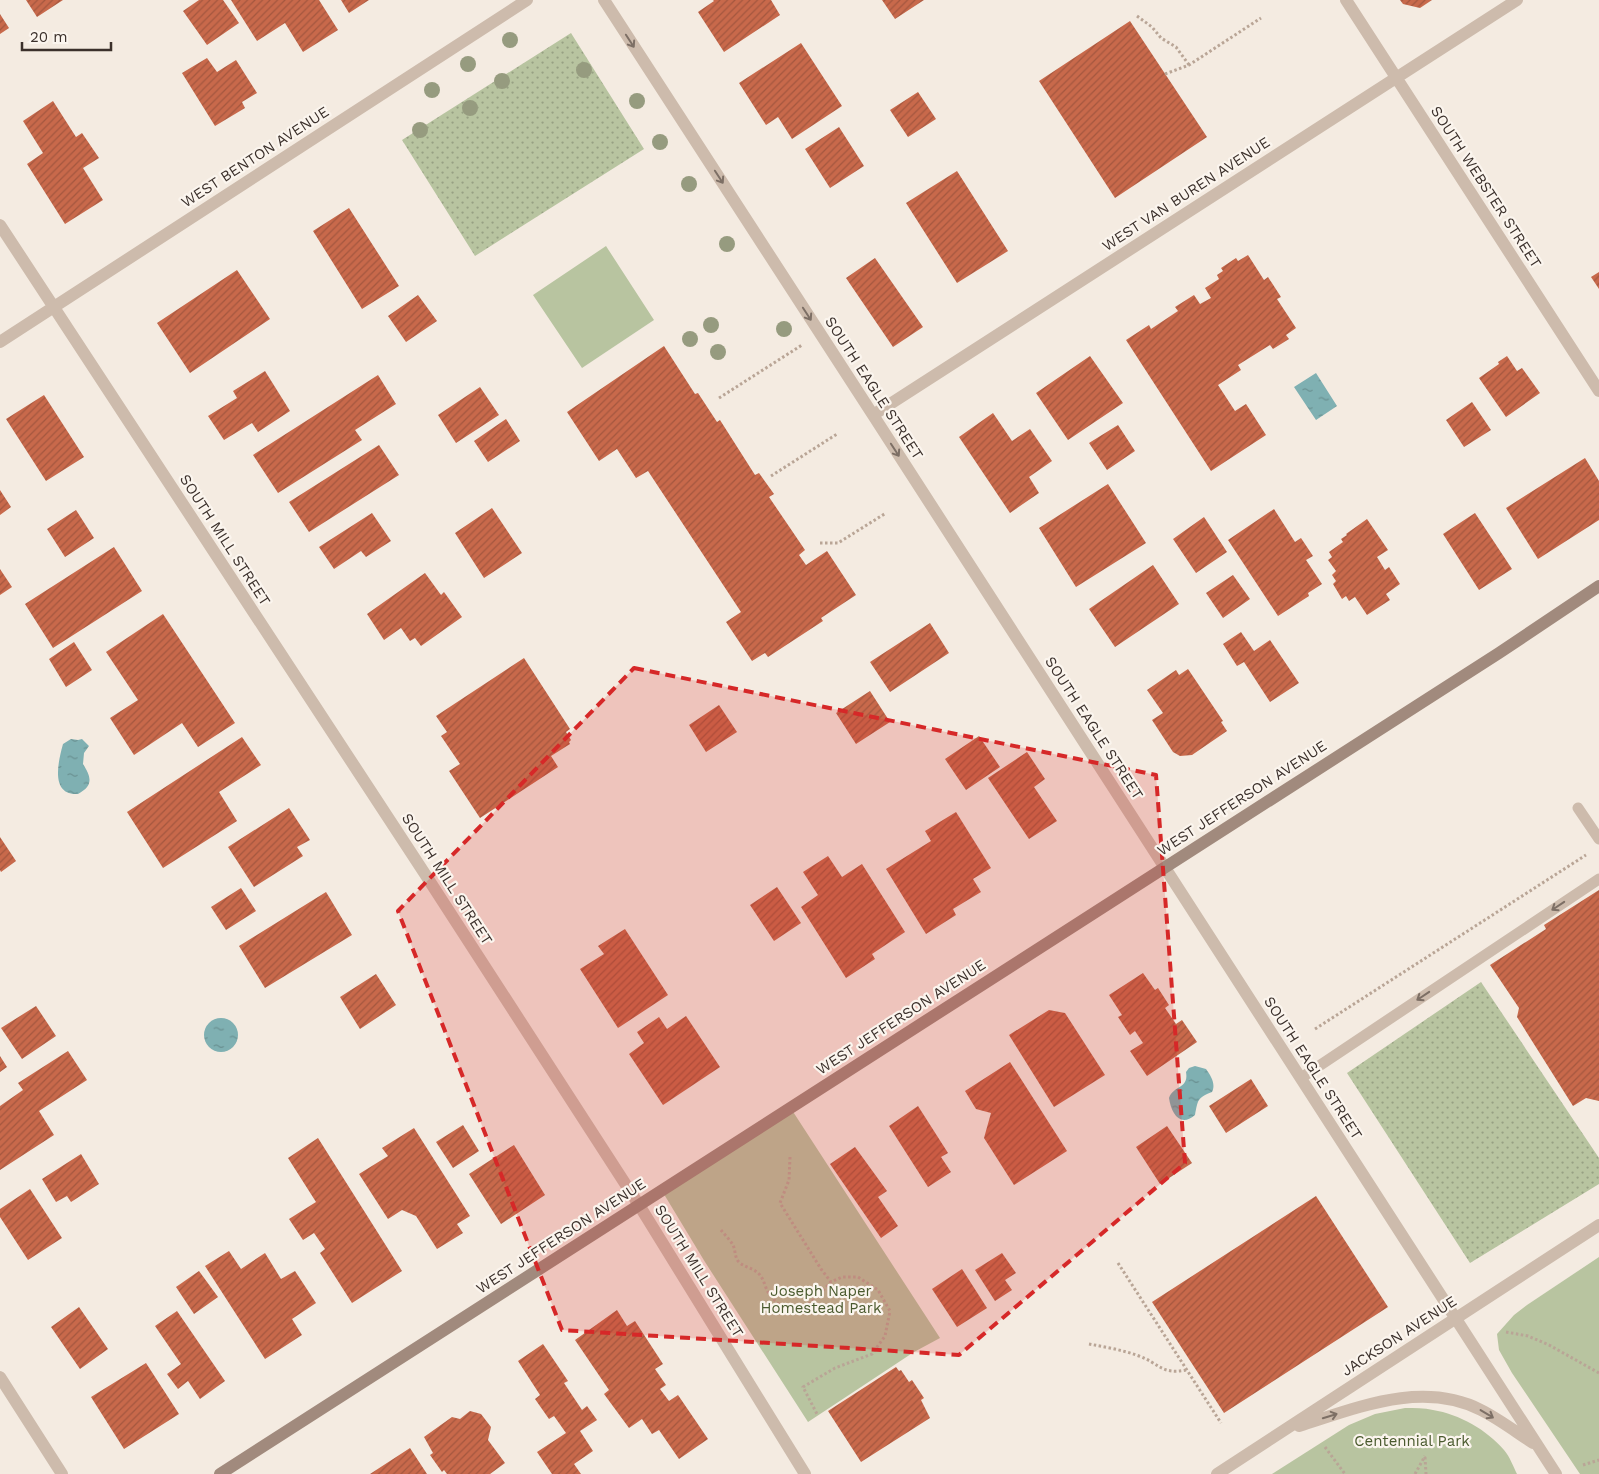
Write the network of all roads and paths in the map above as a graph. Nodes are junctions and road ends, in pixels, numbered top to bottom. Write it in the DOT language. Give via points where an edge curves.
graph roads {
  1 [pos="528,0"];
  2 [pos="604,0"];
  3 [pos="1346,0"];
  4 [pos="1518,0"];
  5 [pos="1137,16"];
  6 [pos="1261,18"];
  7 [pos="1188,65"];
  8 [pos="1165,74"];
  9 [pos="1397,78"];
  10 [pos="0,225"];
  11 [pos="54,308"];
  12 [pos="0,342"];
  13 [pos="805,343"];
  14 [pos="1599,391"];
  15 [pos="719,398"];
  16 [pos="873,415"];
  17 [pos="837,434"];
  18 [pos="772,476"];
  19 [pos="886,513"];
  20 [pos="820,543"];
  21 [pos="1599,586"];
  22 [pos="1578,808"];
  23 [pos="1599,839"];
  24 [pos="1593,850"];
  25 [pos="1165,867"];
  26 [pos="1599,879"];
  27 [pos="1316,1030"];
  28 [pos="1301,1078"];
  29 [pos="790,1158"];
  30 [pos="639,1205"];
  31 [pos="1599,1225"];
  32 [pos="721,1230"];
  33 [pos="1118,1263"];
  34 [pos="831,1282"];
  35 [pos="1456,1319"];
  36 [pos="1506,1332"];
  37 [pos="1089,1344"];
  38 [pos="1186,1370"];
  39 [pos="1599,1373"];
  40 [pos="0,1377"];
  41 [pos="817,1414"];
  42 [pos="1220,1423"];
  43 [pos="1284,1430"];
  44 [pos="1538,1446"];
  45 [pos="1325,1447"];
  46 [pos="1599,1460"];
  47 [pos="1583,1465"];
  48 [pos="62,1474"];
  49 [pos="220,1474"];
  50 [pos="805,1474"];
  51 [pos="1217,1474"];
  52 [pos="1345,1474"];
  53 [pos="1415,1474"];
  54 [pos="1426,1474"];
  55 [pos="1556,1474"];
  1 -- 11 [label="street, WEST BENTON AVENUE"];
  2 -- 16 [label="street, SOUTH EAGLE STREET, one-way"];
  3 -- 9 [label="street, SOUTH WEBSTER STREET"];
  4 -- 9 [label="street, WEST VAN BUREN AVENUE"];
  5 -- 7 [label="path" via="1176,47"];
  6 -- 7 [label="path"];
  7 -- 8 [label="path"];
  9 -- 14 [label="street, SOUTH WEBSTER STREET"];
  9 -- 16 [label="street, WEST VAN BUREN AVENUE"];
  10 -- 11 [label="street, SOUTH MILL STREET"];
  11 -- 12 [label="street, WEST BENTON AVENUE"];
  11 -- 30 [label="street, SOUTH MILL STREET"];
  13 -- 15 [label="path"];
  16 -- 25 [label="street, SOUTH EAGLE STREET, one-way"];
  17 -- 18 [label="path"];
  19 -- 20 [label="path" via="838,543"];
  21 -- 25 [label="street, WEST JEFFERSON AVENUE"];
  22 -- 23 [label="lane"];
  24 -- 27 [label="path"];
  25 -- 28 [label="street, SOUTH EAGLE STREET"];
  25 -- 30 [label="street, WEST JEFFERSON AVENUE"];
  26 -- 28 [label="lane, one-way"];
  28 -- 35 [label="street, SOUTH EAGLE STREET"];
  29 -- 34 [label="path" via="789,1180 780,1203"];
  30 -- 49 [label="street, WEST JEFFERSON AVENUE"];
  30 -- 50 [label="street, SOUTH MILL STREET"];
  31 -- 35 [label="street, JACKSON AVENUE"];
  32 -- 34 [label="path" via="734,1246 739,1262 761,1275 766,1289 784,1308 793,1312 800,1310"];
  33 -- 38 [label="path"];
  34 -- 41 [label="path" via="842,1277 858,1277 878,1290 890,1311 885,1336 872,1354 835,1368 804,1387"];
  35 -- 43 [label="street, JACKSON AVENUE"];
  35 -- 44 [label="street, SOUTH EAGLE STREET"];
  36 -- 39 [label="path" via="1535,1339"];
  37 -- 38 [label="path" via="1139,1356 1166,1371"];
  38 -- 42 [label="path"];
  40 -- 48 [label="street"];
  43 -- 44 [label="street, one-way" via="1383,1400 1436,1397 1481,1410"];
  43 -- 51 [label="street, JACKSON AVENUE"];
  44 -- 55 [label="street, SOUTH EAGLE STREET"];
  45 -- 52 [label="path"];
  46 -- 47 [label="path"];
  53 -- 54 [label="path" via="1425,1456"];
}
